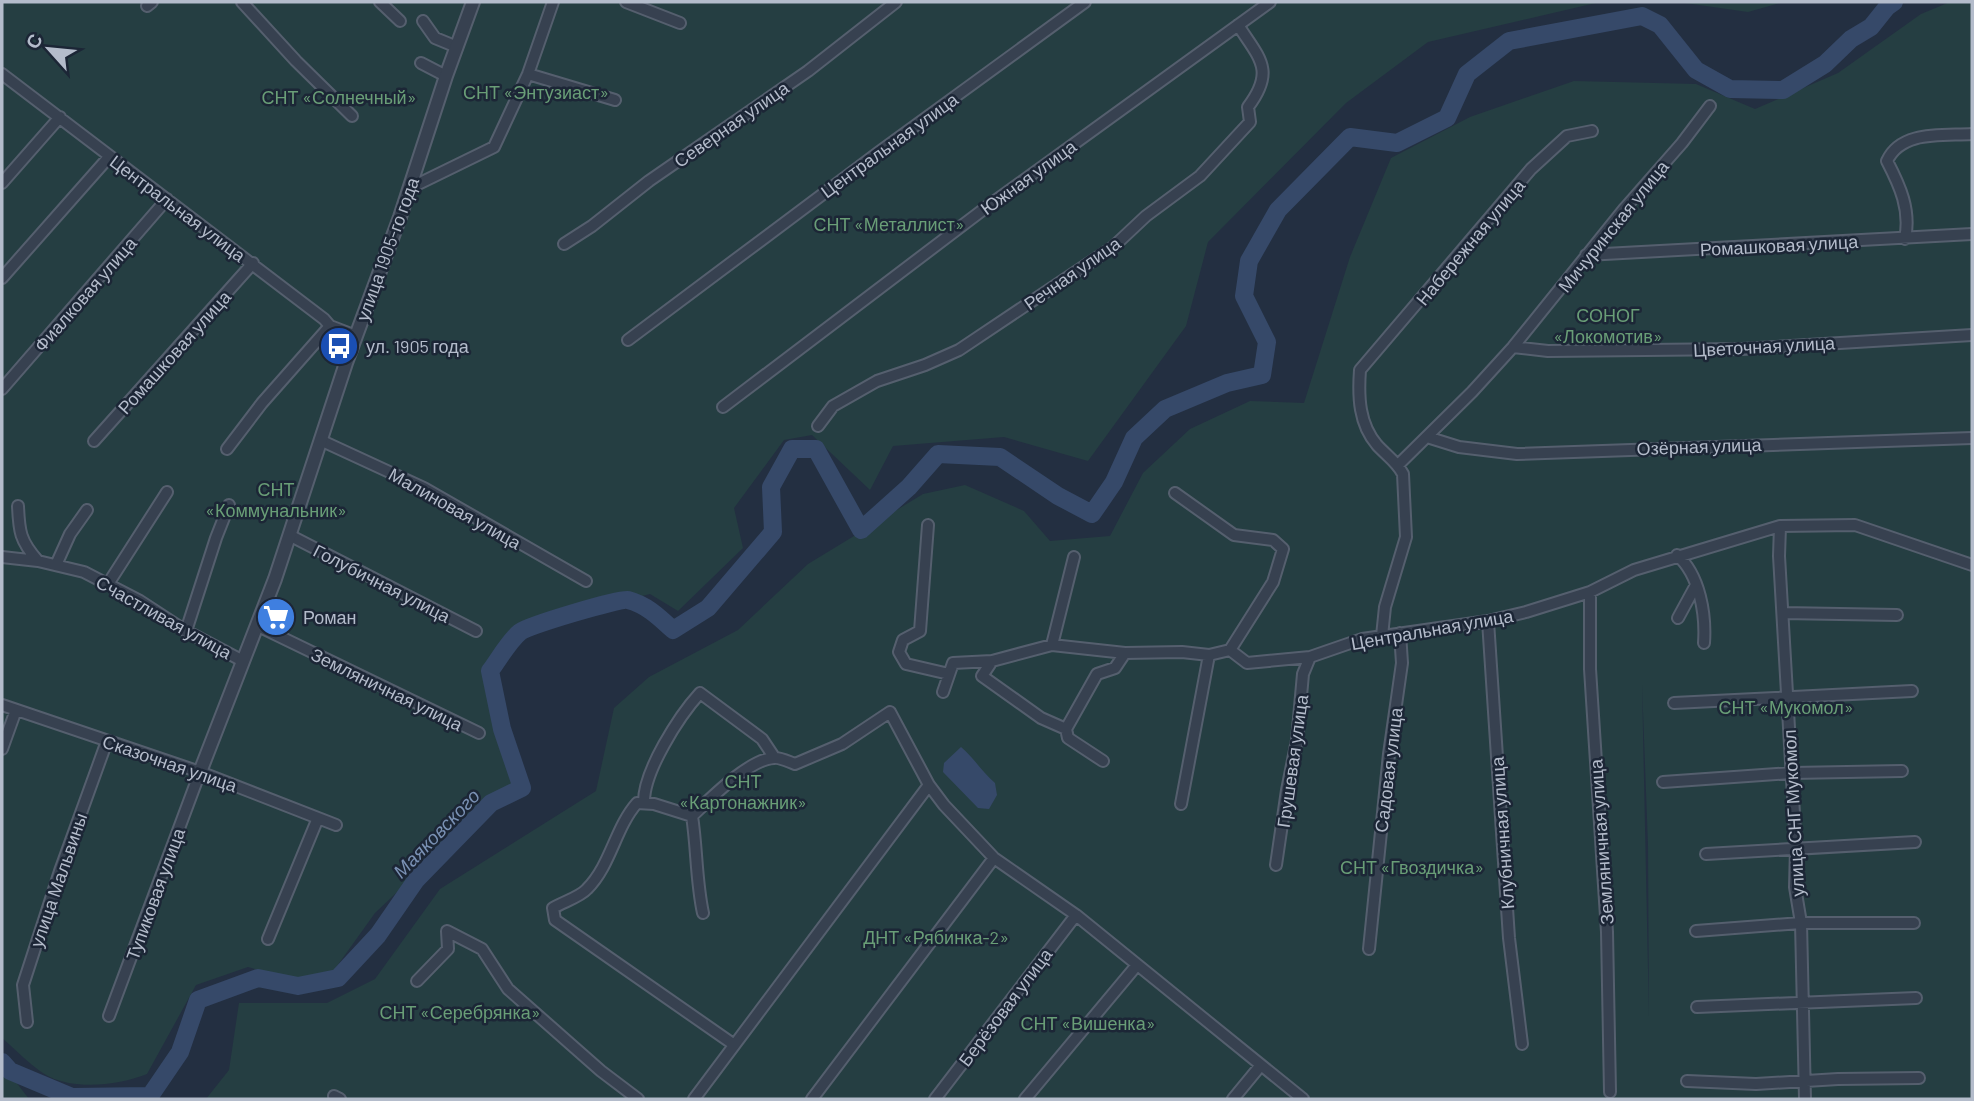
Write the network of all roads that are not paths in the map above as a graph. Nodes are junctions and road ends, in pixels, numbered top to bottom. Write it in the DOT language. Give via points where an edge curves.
graph roads {
  1 [pos="242,2"];
  2 [pos="380,2"];
  3 [pos="473,2"];
  4 [pos="553,2"];
  5 [pos="626,2"];
  6 [pos="895,2"];
  7 [pos="1085,2"];
  8 [pos="1270,2"];
  9 [pos="400,21"];
  10 [pos="423,21"];
  11 [pos="680,23"];
  12 [pos="1238,25"];
  13 [pos="457,47"];
  14 [pos="421,63"];
  15 [pos="2,74"];
  16 [pos="528,75"];
  17 [pos="446,76"];
  18 [pos="615,100"];
  19 [pos="1710,106"];
  20 [pos="352,116"];
  21 [pos="60,117"];
  22 [pos="1592,131"];
  23 [pos="1972,134"];
  24 [pos="109,157"];
  25 [pos="2,183"];
  26 [pos="410,188"];
  27 [pos="167,199"];
  28 [pos="1972,234"];
  29 [pos="1905,239"];
  30 [pos="564,244"];
  31 [pos="1587,255"];
  32 [pos="253,263"];
  33 [pos="2,278"];
  34 [pos="330,326"];
  35 [pos="1972,335"];
  36 [pos="356,336"];
  37 [pos="628,340"];
  38 [pos="1513,347"];
  39 [pos="2,389"];
  40 [pos="723,407"];
  41 [pos="818,426"];
  42 [pos="1427,438"];
  43 [pos="1972,438"];
  44 [pos="320,440"];
  45 [pos="94,441"];
  46 [pos="227,449"];
  47 [pos="1398,465"];
  48 [pos="167,492"];
  49 [pos="1175,493"];
  50 [pos="229,505"];
  51 [pos="18,506"];
  52 [pos="87,510"];
  53 [pos="928,525"];
  54 [pos="1780,526"];
  55 [pos="289,535"];
  56 [pos="1678,555"];
  57 [pos="2,557"];
  58 [pos="1074,557"];
  59 [pos="38,561"];
  60 [pos="56,565"];
  61 [pos="1972,565"];
  62 [pos="586,581"];
  63 [pos="108,584"];
  64 [pos="1696,585"];
  65 [pos="1590,592"];
  66 [pos="1783,612"];
  67 [pos="1896,615"];
  68 [pos="1678,618"];
  69 [pos="1488,621"];
  70 [pos="258,626"];
  71 [pos="186,631"];
  72 [pos="476,631"];
  73 [pos="1400,633"];
  74 [pos="1382,636"];
  75 [pos="1704,643"];
  76 [pos="1052,645"];
  77 [pos="1230,650"];
  78 [pos="1125,653"];
  79 [pos="1209,655"];
  80 [pos="1310,657"];
  81 [pos="243,661"];
  82 [pos="992,661"];
  83 [pos="949,674"];
  84 [pos="943,691"];
  85 [pos="1912,691"];
  86 [pos="1787,698"];
  87 [pos="1674,703"];
  88 [pos="2,705"];
  89 [pos="16,710"];
  90 [pos="1066,729"];
  91 [pos="479,733"];
  92 [pos="107,741"];
  93 [pos="2,749"];
  94 [pos="774,757"];
  95 [pos="1103,761"];
  96 [pos="1902,771"];
  97 [pos="200,772"];
  98 [pos="1792,773"];
  99 [pos="1663,782"];
  100 [pos="929,785"];
  101 [pos="644,803"];
  102 [pos="1181,804"];
  103 [pos="692,816"];
  104 [pos="318,818"];
  105 [pos="336,825"];
  106 [pos="1915,842"];
  107 [pos="1796,848"];
  108 [pos="1706,854"];
  109 [pos="994,858"];
  110 [pos="1276,865"];
  111 [pos="703,913"];
  112 [pos="1076,915"];
  113 [pos="1801,923"];
  114 [pos="1914,923"];
  115 [pos="1696,930"];
  116 [pos="268,939"];
  117 [pos="1369,949"];
  118 [pos="1137,965"];
  119 [pos="417,981"];
  120 [pos="1916,998"];
  121 [pos="1802,1003"];
  122 [pos="1697,1007"];
  123 [pos="109,1016"];
  124 [pos="27,1022"];
  125 [pos="733,1044"];
  126 [pos="1522,1044"];
  127 [pos="1261,1065"];
  128 [pos="1919,1078"];
  129 [pos="1687,1081"];
  130 [pos="1806,1081"];
  131 [pos="1610,1092"];
  132 [pos="639,1099"];
  133 [pos="694,1099"];
  134 [pos="812,1099"];
  135 [pos="935,1099"];
  136 [pos="1025,1099"];
  137 [pos="1233,1099"];
  138 [pos="1303,1099"];
  139 [pos="1805,1099"];
  1 -- 20 [label="street"];
  2 -- 9 [label="street"];
  3 -- 13 [label="street, улица 1905-го года"];
  4 -- 16 [label="street"];
  5 -- 11 [label="street"];
  6 -- 30 [label="street, Северная улица" via="807,71"];
  7 -- 37 [label="street, Центральная улица"];
  8 -- 12 [label="street, Южная улица"];
  10 -- 13 [label="street" via="435,38"];
  12 -- 40 [label="street, Южная улица" via="984,209"];
  12 -- 41 [label="street, Речная улица" via="1265,74 1248,107 1250,122 1200,176 1146,216 1114,247 959,350 877,380 833,406"];
  13 -- 17 [label="street, улица 1905-го года"];
  14 -- 17 [label="street"];
  15 -- 21 [label="street, Центральная улица"];
  16 -- 18 [label="street"];
  16 -- 26 [label="street" via="494,147"];
  17 -- 26 [label="street, улица 1905-го года"];
  19 -- 31 [label="street, Мичуринская улица"];
  21 -- 24 [label="street, Центральная улица"];
  21 -- 25 [label="street"];
  22 -- 47 [label="street, Набережная улица" via="1567,136 1531,169 1360,370 1358,394 1366,430"];
  23 -- 29 [label="street" via="1912,138 1891,151 1886,161 1903,191 1908,226"];
  24 -- 27 [label="street, Центральная улица"];
  24 -- 33 [label="street"];
  26 -- 36 [label="street, улица 1905-го года"];
  27 -- 32 [label="street, Центральная улица"];
  27 -- 39 [label="street, Фиалковая улица"];
  28 -- 29 [label="street, Ромашковая улица"];
  29 -- 31 [label="street, Ромашковая улица"];
  31 -- 38 [label="street, Мичуринская улица"];
  32 -- 34 [label="street, Центральная улица"];
  32 -- 45 [label="street, Ромашковая улица"];
  34 -- 36 [label="street, Центральная улица"];
  34 -- 46 [label="street"];
  35 -- 38 [label="street, Цветочная улица" via="1742,349 1548,351"];
  36 -- 44 [label="street, улица 1905-го года"];
  38 -- 42 [label="street, Мичуринская улица"];
  42 -- 43 [label="street, Озёрная улица" via="1517,454"];
  42 -- 47 [label="street, Мичуринская улица"];
  44 -- 55 [label="street, улица 1905-го года"];
  44 -- 62 [label="street, Малиновая улица" via="424,488"];
  47 -- 74 [label="street" via="1403,474 1406,537 1385,607"];
  48 -- 63 [label="street"];
  49 -- 77 [label="street" via="1234,535 1273,540 1283,549 1273,582"];
  50 -- 71 [label="street"];
  51 -- 59 [label="street" via="19,533"];
  52 -- 60 [label="street"];
  53 -- 83 [label="street" via="919,631 903,640 899,652 906,664"];
  54 -- 56 [label="street, Центральная улица"];
  54 -- 61 [label="street, Центральная улица" via="1855,526"];
  54 -- 66 [label="street, улица СНГ Мукомол"];
  55 -- 70 [label="street, улица 1905-го года"];
  55 -- 72 [label="street, Голубичная улица"];
  56 -- 64 [label="street"];
  56 -- 65 [label="street, Центральная улица"];
  57 -- 59 [label="street, Счастливая улица"];
  58 -- 76 [label="street"];
  59 -- 60 [label="street, Счастливая улица"];
  60 -- 63 [label="street, Счастливая улица"];
  63 -- 71 [label="street, Счастливая улица"];
  64 -- 68 [label="street"];
  64 -- 75 [label="street" via="1705,624"];
  65 -- 69 [label="street, Центральная улица"];
  65 -- 131 [label="street, Земляничная улица"];
  66 -- 67 [label="street"];
  66 -- 86 [label="street, улица СНГ Мукомол"];
  69 -- 73 [label="street, Центральная улица"];
  69 -- 126 [label="street, Клубничная улица" via="1508,925"];
  70 -- 81 [label="street, улица 1905-го года"];
  70 -- 91 [label="street, Земляничная улица"];
  71 -- 81 [label="street, Счастливая улица"];
  73 -- 74 [label="street, Центральная улица"];
  73 -- 117 [label="street, Садовая улица" via="1402,663"];
  74 -- 80 [label="street, Центральная улица"];
  76 -- 78 [label="street"];
  76 -- 82 [label="street"];
  77 -- 79 [label="street"];
  77 -- 80 [label="street, Центральная улица" via="1247,663"];
  78 -- 79 [label="street"];
  78 -- 90 [label="street" via="1115,667 1097,674"];
  79 -- 102 [label="street"];
  80 -- 110 [label="street, Грушевая улица" via="1303,674"];
  81 -- 97 [label="street, улица 1905-го года"];
  82 -- 83 [label="street" via="953,663"];
  82 -- 90 [label="street" via="982,676 1041,718"];
  83 -- 84 [label="street"];
  85 -- 86 [label="street"];
  86 -- 87 [label="street"];
  86 -- 98 [label="street, улица СНГ Мукомол"];
  88 -- 89 [label="street, Сказочная улица"];
  89 -- 92 [label="street, Сказочная улица"];
  89 -- 93 [label="street"];
  90 -- 95 [label="street" via="1068,737"];
  92 -- 97 [label="street, Сказочная улица"];
  92 -- 124 [label="street, улица Мальвины" via="23,985"];
  94 -- 100 [label="street" via="795,764 842,744 890,712"];
  94 -- 101 [label="street" via="762,739 700,693 653,765 643,790"];
  94 -- 103 [label="street" via="726,783"];
  96 -- 98 [label="street"];
  97 -- 104 [label="street, Сказочная улица"];
  97 -- 123 [label="street, Тупиковая улица"];
  98 -- 99 [label="street"];
  98 -- 107 [label="street, улица СНГ Мукомол"];
  100 -- 109 [label="street"];
  100 -- 125 [label="street"];
  101 -- 103 [label="street"];
  101 -- 125 [label="street" via="637,803 625,817 586,891 553,908 555,920"];
  103 -- 111 [label="street"];
  104 -- 105 [label="street, Сказочная улица"];
  104 -- 116 [label="street"];
  106 -- 107 [label="street"];
  107 -- 108 [label="street"];
  107 -- 113 [label="street, улица СНГ Мукомол" via="1795,887"];
  109 -- 112 [label="street"];
  109 -- 134 [label="street"];
  112 -- 118 [label="street"];
  112 -- 135 [label="street, Берёзовая улица"];
  113 -- 114 [label="street"];
  113 -- 115 [label="street"];
  113 -- 121 [label="street, улица СНГ Мукомол"];
  118 -- 127 [label="street"];
  118 -- 136 [label="street"];
  119 -- 132 [label="street" via="448,949 447,931 482,949 508,989"];
  120 -- 121 [label="street"];
  121 -- 122 [label="street"];
  121 -- 130 [label="street, улица СНГ Мукомол"];
  125 -- 133 [label="street"];
  127 -- 137 [label="street"];
  127 -- 138 [label="street"];
  128 -- 130 [label="street"];
  129 -- 130 [label="street"];
  130 -- 139 [label="street, улица СНГ Мукомол"];
}
